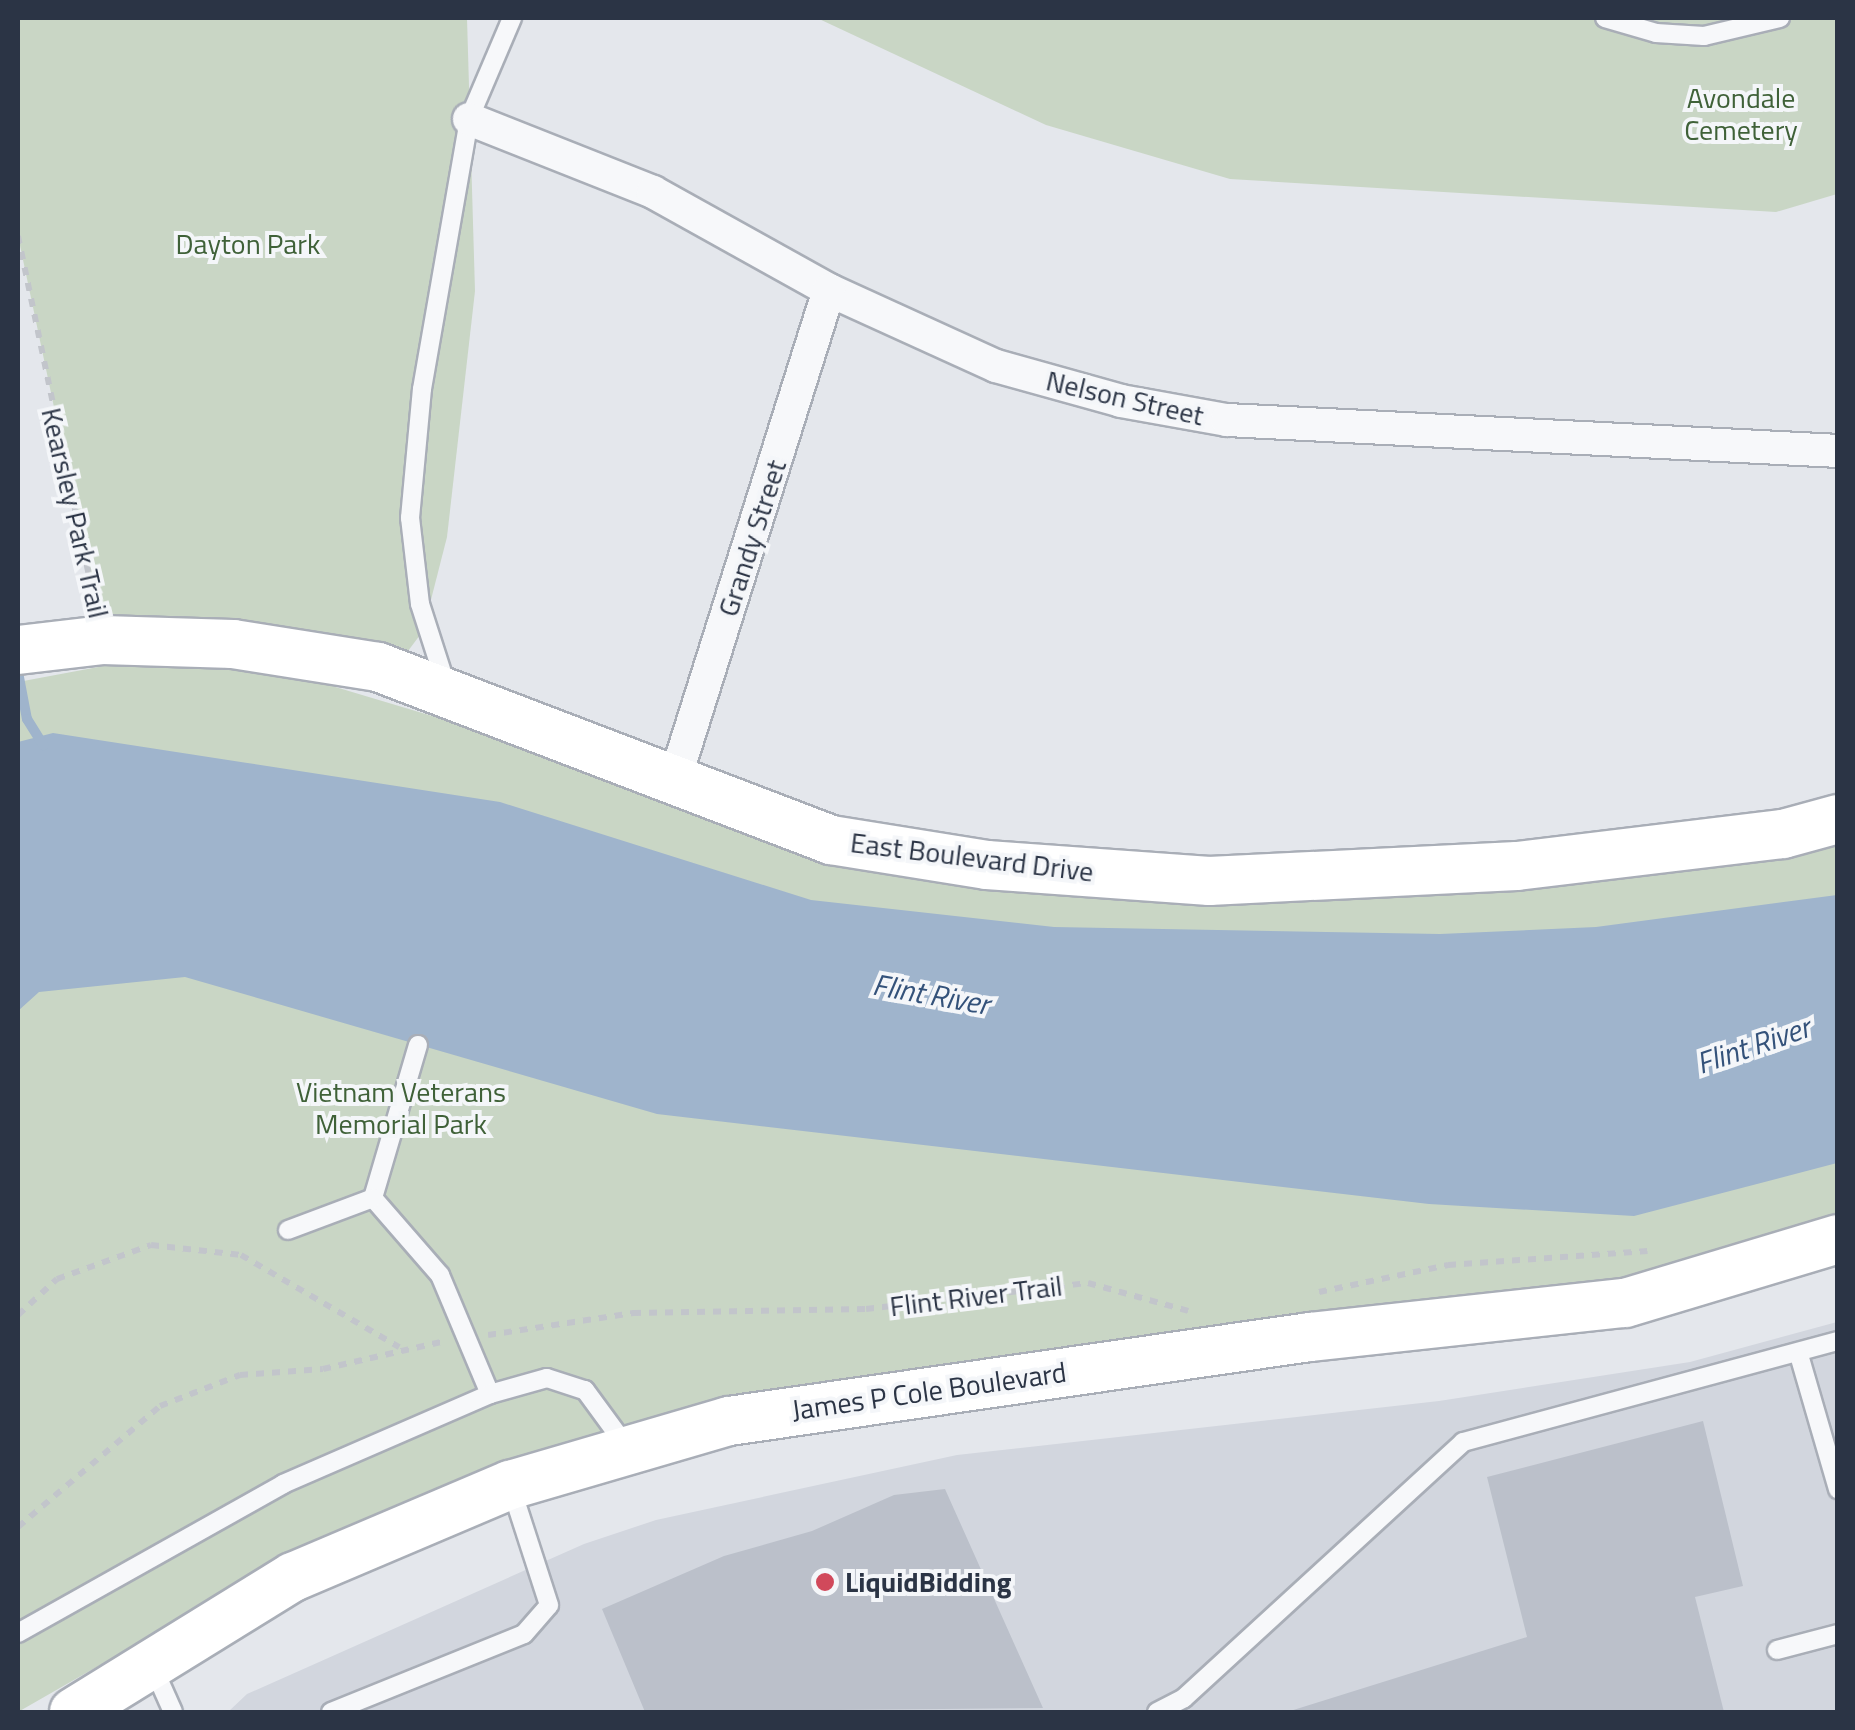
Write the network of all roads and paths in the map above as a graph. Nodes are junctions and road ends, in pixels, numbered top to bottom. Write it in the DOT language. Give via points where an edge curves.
graph roads {
  1 [pos="512,18"];
  2 [pos="1605,18"];
  3 [pos="1780,18"];
  4 [pos="470,120"];
  5 [pos="18,236"];
  6 [pos="829,290"];
  7 [pos="1838,451"];
  8 [pos="84,641"];
  9 [pos="18,650"];
  10 [pos="449,695"];
  11 [pos="672,784"];
  12 [pos="1838,820"];
  13 [pos="418,1046"];
  14 [pos="373,1198"];
  15 [pos="288,1230"];
  16 [pos="1838,1239"];
  17 [pos="1664,1250"];
  18 [pos="1306,1295"];
  19 [pos="1200,1311"];
  20 [pos="18,1315"];
  21 [pos="468,1338"];
  22 [pos="1838,1341"];
  23 [pos="400,1348"];
  24 [pos="1799,1354"];
  25 [pos="490,1394"];
  26 [pos="629,1450"];
  27 [pos="510,1485"];
  28 [pos="1838,1489"];
  29 [pos="18,1527"];
  30 [pos="18,1634"];
  31 [pos="1838,1634"];
  32 [pos="1777,1650"];
  33 [pos="152,1665"];
  34 [pos="74,1712"];
  35 [pos="173,1712"];
  36 [pos="332,1712"];
  37 [pos="1156,1712"];
  1 -- 4 [label="lane"];
  2 -- 3 [label="lane" via="1656,33 1704,36"];
  4 -- 6 [label="street, Nelson Street" via="653,192"];
  4 -- 10 [label="lane" via="442,246 410,518 420,604"];
  5 -- 8 [label="path, Kearsley Park Trail"];
  6 -- 7 [label="street, Nelson Street" via="996,366 1121,401 1227,420"];
  6 -- 11 [label="street, Grandy Street"];
  8 -- 9 [label="street, East Boulevard Drive"];
  8 -- 10 [label="street, East Boulevard Drive" via="234,644 378,666"];
  10 -- 11 [label="street, East Boulevard Drive"];
  11 -- 12 [label="street, East Boulevard Drive" via="830,840 987,865 1209,881 1517,866 1783,834"];
  13 -- 14 [label="lane"];
  14 -- 15 [label="lane"];
  14 -- 21 [label="lane" via="440,1276"];
  16 -- 26 [label="street, James P Cole Boulevard" via="1625,1303 945,1386 729,1421"];
  17 -- 18 [label="path" via="1448,1265"];
  19 -- 21 [label="path, Flint River Trail" via="1088,1283 866,1310 633,1314"];
  20 -- 23 [label="path" via="58,1279 151,1245 241,1254"];
  21 -- 23 [label="path, Flint River Trail"];
  21 -- 25 [label="lane"];
  22 -- 24 [label="lane"];
  23 -- 29 [label="path, Flint River Trail" via="323,1369 240,1374 160,1406"];
  24 -- 28 [label="lane"];
  24 -- 37 [label="lane" via="1463,1442 1184,1698"];
  25 -- 26 [label="lane" via="547,1378 585,1390"];
  25 -- 30 [label="lane" via="282,1484"];
  26 -- 27 [label="street, James P Cole Boulevard"];
  27 -- 33 [label="street, James P Cole Boulevard" via="293,1577"];
  27 -- 36 [label="lane" via="549,1606 524,1634"];
  31 -- 32 [label="lane"];
  33 -- 34 [label="street, James P Cole Boulevard"];
  33 -- 35 [label="lane"];
}
